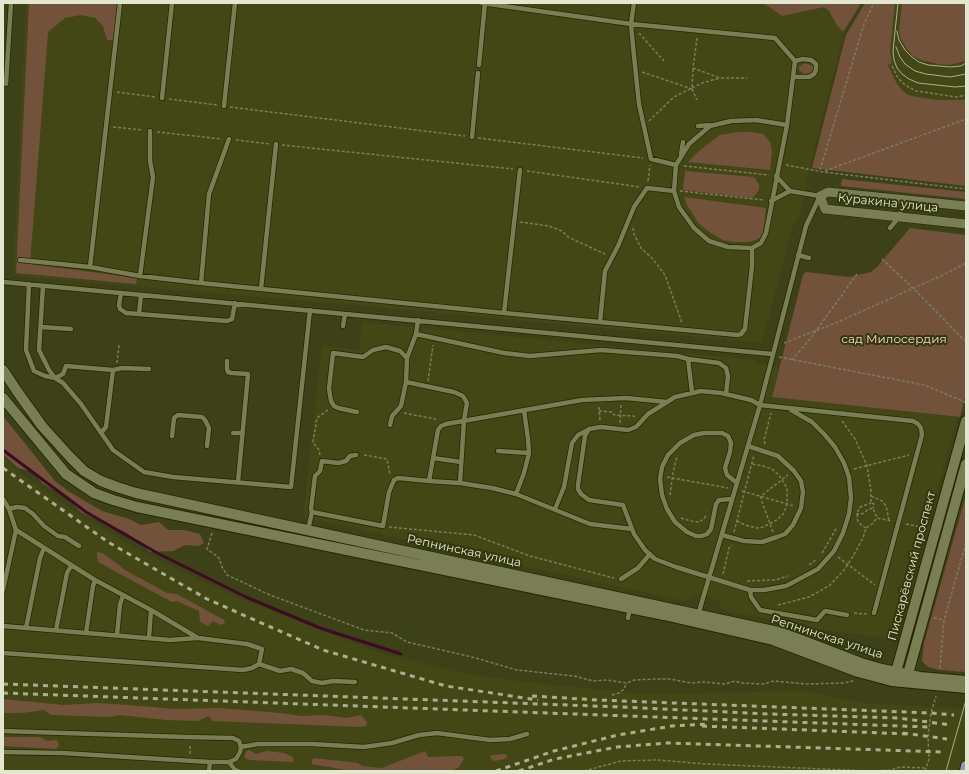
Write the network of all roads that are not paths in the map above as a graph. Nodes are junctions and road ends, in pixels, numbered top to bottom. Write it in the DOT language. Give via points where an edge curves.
graph roads {
  1 [pos="11,3"];
  2 [pos="120,3"];
  3 [pos="172,3"];
  4 [pos="234,3"];
  5 [pos="484,3"];
  6 [pos="634,3"];
  7 [pos="631,24"];
  8 [pos="795,60"];
  9 [pos="479,66"];
  10 [pos="478,73"];
  11 [pos="793,78"];
  12 [pos="6,84"];
  13 [pos="162,98"];
  14 [pos="224,106"];
  15 [pos="720,124"];
  16 [pos="787,125"];
  17 [pos="698,126"];
  18 [pos="150,131"];
  19 [pos="472,137"];
  20 [pos="229,139"];
  21 [pos="683,142"];
  22 [pos="276,144"];
  23 [pos="681,156"];
  24 [pos="676,166"];
  25 [pos="520,170"];
  26 [pos="776,176"];
  27 [pos="674,191"];
  28 [pos="790,191"];
  29 [pos="820,196"];
  30 [pos="905,200"];
  31 [pos="772,201"];
  32 [pos="966,206"];
  33 [pos="899,217"];
  34 [pos="966,224"];
  35 [pos="890,228"];
  36 [pos="752,248"];
  37 [pos="798,255"];
  38 [pos="809,258"];
  39 [pos="20,260"];
  40 [pos="90,266"];
  41 [pos="140,276"];
  42 [pos="3,282"];
  43 [pos="201,283"];
  44 [pos="29,284"];
  45 [pos="43,286"];
  46 [pos="262,289"];
  47 [pos="121,293"];
  48 [pos="141,295"];
  49 [pos="234,303"];
  50 [pos="310,310"];
  51 [pos="139,314"];
  52 [pos="345,314"];
  53 [pos="504,314"];
  54 [pos="418,320"];
  55 [pos="600,322"];
  56 [pos="343,326"];
  57 [pos="41,327"];
  58 [pos="71,329"];
  59 [pos="416,334"];
  60 [pos="772,354"];
  61 [pos="407,358"];
  62 [pos="688,359"];
  63 [pos="227,361"];
  64 [pos="149,369"];
  65 [pos="3,370"];
  66 [pos="115,370"];
  67 [pos="55,378"];
  68 [pos="406,382"];
  69 [pos="692,392"];
  70 [pos="726,394"];
  71 [pos="3,398"];
  72 [pos="667,402"];
  73 [pos="760,405"];
  74 [pos="788,408"];
  75 [pos="524,410"];
  76 [pos="357,412"];
  77 [pos="464,420"];
  78 [pos="966,421"];
  79 [pos="390,424"];
  80 [pos="589,429"];
  81 [pos="101,433"];
  82 [pos="233,433"];
  83 [pos="242,433"];
  84 [pos="172,436"];
  85 [pos="207,446"];
  86 [pos="748,446"];
  87 [pos="498,451"];
  88 [pos="529,453"];
  89 [pos="356,455"];
  90 [pos="434,458"];
  91 [pos="461,462"];
  92 [pos="966,464"];
  93 [pos="429,481"];
  94 [pos="238,482"];
  95 [pos="460,483"];
  96 [pos="737,483"];
  97 [pos="516,494"];
  98 [pos="3,499"];
  99 [pos="732,499"];
  100 [pos="9,509"];
  101 [pos="555,510"];
  102 [pos="312,512"];
  103 [pos="632,529"];
  104 [pos="16,530"];
  105 [pos="308,530"];
  106 [pos="722,535"];
  107 [pos="79,546"];
  108 [pos="44,548"];
  109 [pos="650,554"];
  110 [pos="71,566"];
  111 [pos="709,577"];
  112 [pos="621,579"];
  113 [pos="95,580"];
  114 [pos="3,590"];
  115 [pos="750,590"];
  116 [pos="123,596"];
  117 [pos="630,609"];
  118 [pos="151,610"];
  119 [pos="874,613"];
  120 [pos="847,615"];
  121 [pos="698,619"];
  122 [pos="3,626"];
  123 [pos="26,628"];
  124 [pos="56,630"];
  125 [pos="86,633"];
  126 [pos="117,635"];
  127 [pos="149,638"];
  128 [pos="198,638"];
  129 [pos="3,654"];
  130 [pos="259,664"];
  131 [pos="896,672"];
  132 [pos="908,674"];
  133 [pos="966,681"];
  134 [pos="355,682"];
  135 [pos="899,682"];
  136 [pos="966,688"];
  137 [pos="3,731"];
  138 [pos="527,734"];
  139 [pos="241,747"];
  140 [pos="3,752"];
  141 [pos="210,762"];
  142 [pos="229,762"];
  143 [pos="966,766"];
  144 [pos="208,771"];
  145 [pos="236,771"];
  146 [pos="965,771"];
  1 -- 12 [label="lane"];
  2 -- 40 [label="lane"];
  3 -- 13 [label="lane"];
  4 -- 14 [label="lane"];
  5 -- 7 [label="lane"];
  5 -- 9 [label="lane"];
  6 -- 7 [label="lane"];
  7 -- 8 [label="lane" via="775,38"];
  7 -- 24 [label="lane" via="639,104 651,159"];
  8 -- 11 [label="lane"];
  8 -- 11 [label="lane" via="811,60 816,64 816,70 809,77"];
  10 -- 19 [label="lane"];
  11 -- 16 [label="lane"];
  15 -- 16 [label="lane" via="756,120"];
  15 -- 17 [label="lane"];
  15 -- 23 [label="lane" via="710,126 689,144"];
  16 -- 26 [label="lane"];
  18 -- 41 [label="lane" via="153,177"];
  20 -- 43 [label="lane" via="209,194"];
  21 -- 23 [label="lane"];
  22 -- 46 [label="lane"];
  23 -- 24 [label="lane"];
  24 -- 27 [label="lane"];
  25 -- 53 [label="lane"];
  26 -- 28 [label="lane"];
  26 -- 31 [label="lane"];
  27 -- 36 [label="lane" via="679,207 694,228 709,241 728,247"];
  27 -- 55 [label="lane" via="647,188 634,207 605,271"];
  28 -- 29 [label="lane"];
  28 -- 31 [label="lane"];
  29 -- 30 [label="street, Куракина улица" via="828,192"];
  29 -- 33 [label="street, Куракина улица" via="825,208"];
  29 -- 37 [label="lane" via="806,226"];
  30 -- 32 [label="street, Куракина улица"];
  30 -- 33 [label="lane"];
  31 -- 36 [label="lane" via="766,233 761,243"];
  33 -- 34 [label="street, Куракина улица"];
  33 -- 35 [label="lane"];
  36 -- 55 [label="lane" via="745,329 741,334"];
  37 -- 38 [label="lane"];
  37 -- 60 [label="lane"];
  39 -- 40 [label="lane"];
  40 -- 41 [label="lane"];
  41 -- 43 [label="lane"];
  42 -- 44 [label="lane"];
  43 -- 46 [label="lane"];
  44 -- 45 [label="lane"];
  44 -- 67 [label="lane" via="26,350 34,371"];
  45 -- 47 [label="lane"];
  45 -- 57 [label="lane"];
  46 -- 53 [label="lane"];
  47 -- 48 [label="lane"];
  47 -- 51 [label="lane" via="120,309 126,313"];
  48 -- 49 [label="lane"];
  48 -- 51 [label="lane"];
  49 -- 50 [label="lane"];
  49 -- 51 [label="lane" via="232,318 227,321"];
  50 -- 52 [label="lane"];
  50 -- 94 [label="lane" via="291,487"];
  52 -- 54 [label="lane"];
  52 -- 56 [label="lane"];
  53 -- 55 [label="lane"];
  54 -- 59 [label="lane"];
  54 -- 60 [label="lane"];
  57 -- 58 [label="lane"];
  57 -- 67 [label="lane" via="39,350 48,370"];
  59 -- 61 [label="lane"];
  59 -- 62 [label="lane" via="530,356 601,350"];
  60 -- 73 [label="lane"];
  61 -- 68 [label="lane"];
  61 -- 76 [label="lane" via="400,351 386,346 372,350 363,357 333,353 329,389 331,401 334,406"];
  62 -- 69 [label="lane"];
  62 -- 70 [label="lane" via="719,363 726,368"];
  63 -- 83 [label="lane" via="228,372 248,374"];
  64 -- 66 [label="lane"];
  65 -- 105 [label="street, Репнинская улица" via="55,442 84,471 101,481 136,493"];
  66 -- 67 [label="lane" via="66,366 63,374"];
  66 -- 81 [label="lane" via="106,427"];
  67 -- 81 [label="lane" via="63,383"];
  68 -- 77 [label="lane" via="463,396 467,403"];
  68 -- 79 [label="lane" via="401,406 392,416"];
  69 -- 70 [label="lane"];
  69 -- 72 [label="lane"];
  70 -- 73 [label="lane"];
  71 -- 117 [label="street, Репнинская улица" via="66,474 94,492 113,500"];
  72 -- 75 [label="lane" via="598,399"];
  72 -- 80 [label="lane" via="628,430 600,427"];
  73 -- 74 [label="lane"];
  73 -- 86 [label="lane"];
  74 -- 115 [label="lane" via="812,422 835,447 849,477 852,498 849,514 834,551 818,569 786,586"];
  74 -- 119 [label="lane" via="913,421 921,428 922,435"];
  75 -- 77 [label="lane"];
  75 -- 88 [label="lane"];
  77 -- 90 [label="lane" via="441,426 438,430"];
  77 -- 91 [label="lane"];
  78 -- 131 [label="street, Пискарёвский проспект"];
  80 -- 101 [label="lane" via="578,434 572,443 564,487"];
  80 -- 103 [label="lane" via="585,436 578,489 589,500 623,505"];
  81 -- 94 [label="lane" via="113,450 144,472 172,477"];
  82 -- 83 [label="lane"];
  83 -- 94 [label="lane"];
  84 -- 85 [label="lane" via="174,418 178,415 202,417 211,430"];
  86 -- 96 [label="lane"];
  86 -- 106 [label="lane" via="778,456 794,472 803,492 801,508 793,525 785,534 774,538 762,542 744,541"];
  87 -- 88 [label="lane"];
  88 -- 97 [label="lane"];
  89 -- 102 [label="lane" via="338,463 322,460 320,472 316,476"];
  90 -- 91 [label="lane"];
  90 -- 93 [label="lane"];
  91 -- 95 [label="lane"];
  92 -- 132 [label="street, Пискарёвский проспект"];
  93 -- 95 [label="lane"];
  93 -- 102 [label="lane" via="398,478 394,480 389,492 383,526"];
  95 -- 97 [label="lane"];
  96 -- 99 [label="lane"];
  96 -- 99 [label="lane" via="727,475 725,468 731,442 728,436 722,433 694,435 680,443 668,455 662,467 660,479 667,509 675,522 687,532 696,536 707,534 711,529 719,500"];
  97 -- 101 [label="lane"];
  98 -- 100 [label="lane"];
  99 -- 106 [label="lane"];
  100 -- 104 [label="lane"];
  100 -- 107 [label="lane" via="24,508 58,536 65,537"];
  101 -- 103 [label="lane" via="590,524"];
  102 -- 105 [label="lane"];
  103 -- 109 [label="lane"];
  104 -- 108 [label="lane"];
  104 -- 114 [label="lane"];
  105 -- 117 [label="street, Репнинская улица"];
  106 -- 111 [label="lane"];
  108 -- 110 [label="lane"];
  108 -- 123 [label="lane"];
  109 -- 111 [label="lane" via="655,559"];
  109 -- 112 [label="lane" via="638,568"];
  110 -- 113 [label="lane"];
  110 -- 124 [label="lane" via="67,573"];
  111 -- 115 [label="lane"];
  111 -- 121 [label="lane"];
  113 -- 116 [label="lane"];
  113 -- 125 [label="lane"];
  115 -- 120 [label="lane" via="751,597 760,610 817,620 825,611"];
  116 -- 118 [label="lane"];
  116 -- 126 [label="lane"];
  117 -- 131 [label="street, Репнинская улица" via="783,634 861,663"];
  117 -- 135 [label="street, Репнинская улица" via="773,640 858,672"];
  118 -- 127 [label="lane"];
  118 -- 128 [label="lane"];
  122 -- 123 [label="lane"];
  123 -- 124 [label="lane"];
  124 -- 125 [label="lane"];
  125 -- 126 [label="lane"];
  126 -- 127 [label="lane"];
  127 -- 128 [label="lane"];
  128 -- 130 [label="lane" via="247,644 262,649"];
  129 -- 130 [label="lane" via="243,670"];
  130 -- 134 [label="lane" via="280,671 291,669 303,673 312,681 322,683"];
  131 -- 132 [label="street, Репнинская улица"];
  131 -- 135 [label="street"];
  132 -- 133 [label="street, Репнинская улица"];
  132 -- 135 [label="street"];
  135 -- 136 [label="street, Репнинская улица"];
  137 -- 139 [label="lane" via="233,738 239,741"];
  138 -- 139 [label="lane" via="510,739 490,740 437,733 364,747 258,744"];
  139 -- 142 [label="lane" via="236,759"];
  140 -- 141 [label="lane"];
  141 -- 142 [label="lane"];
  141 -- 144 [label="lane"];
  142 -- 145 [label="lane"];
  143 -- 146 [label="main road"];
}
